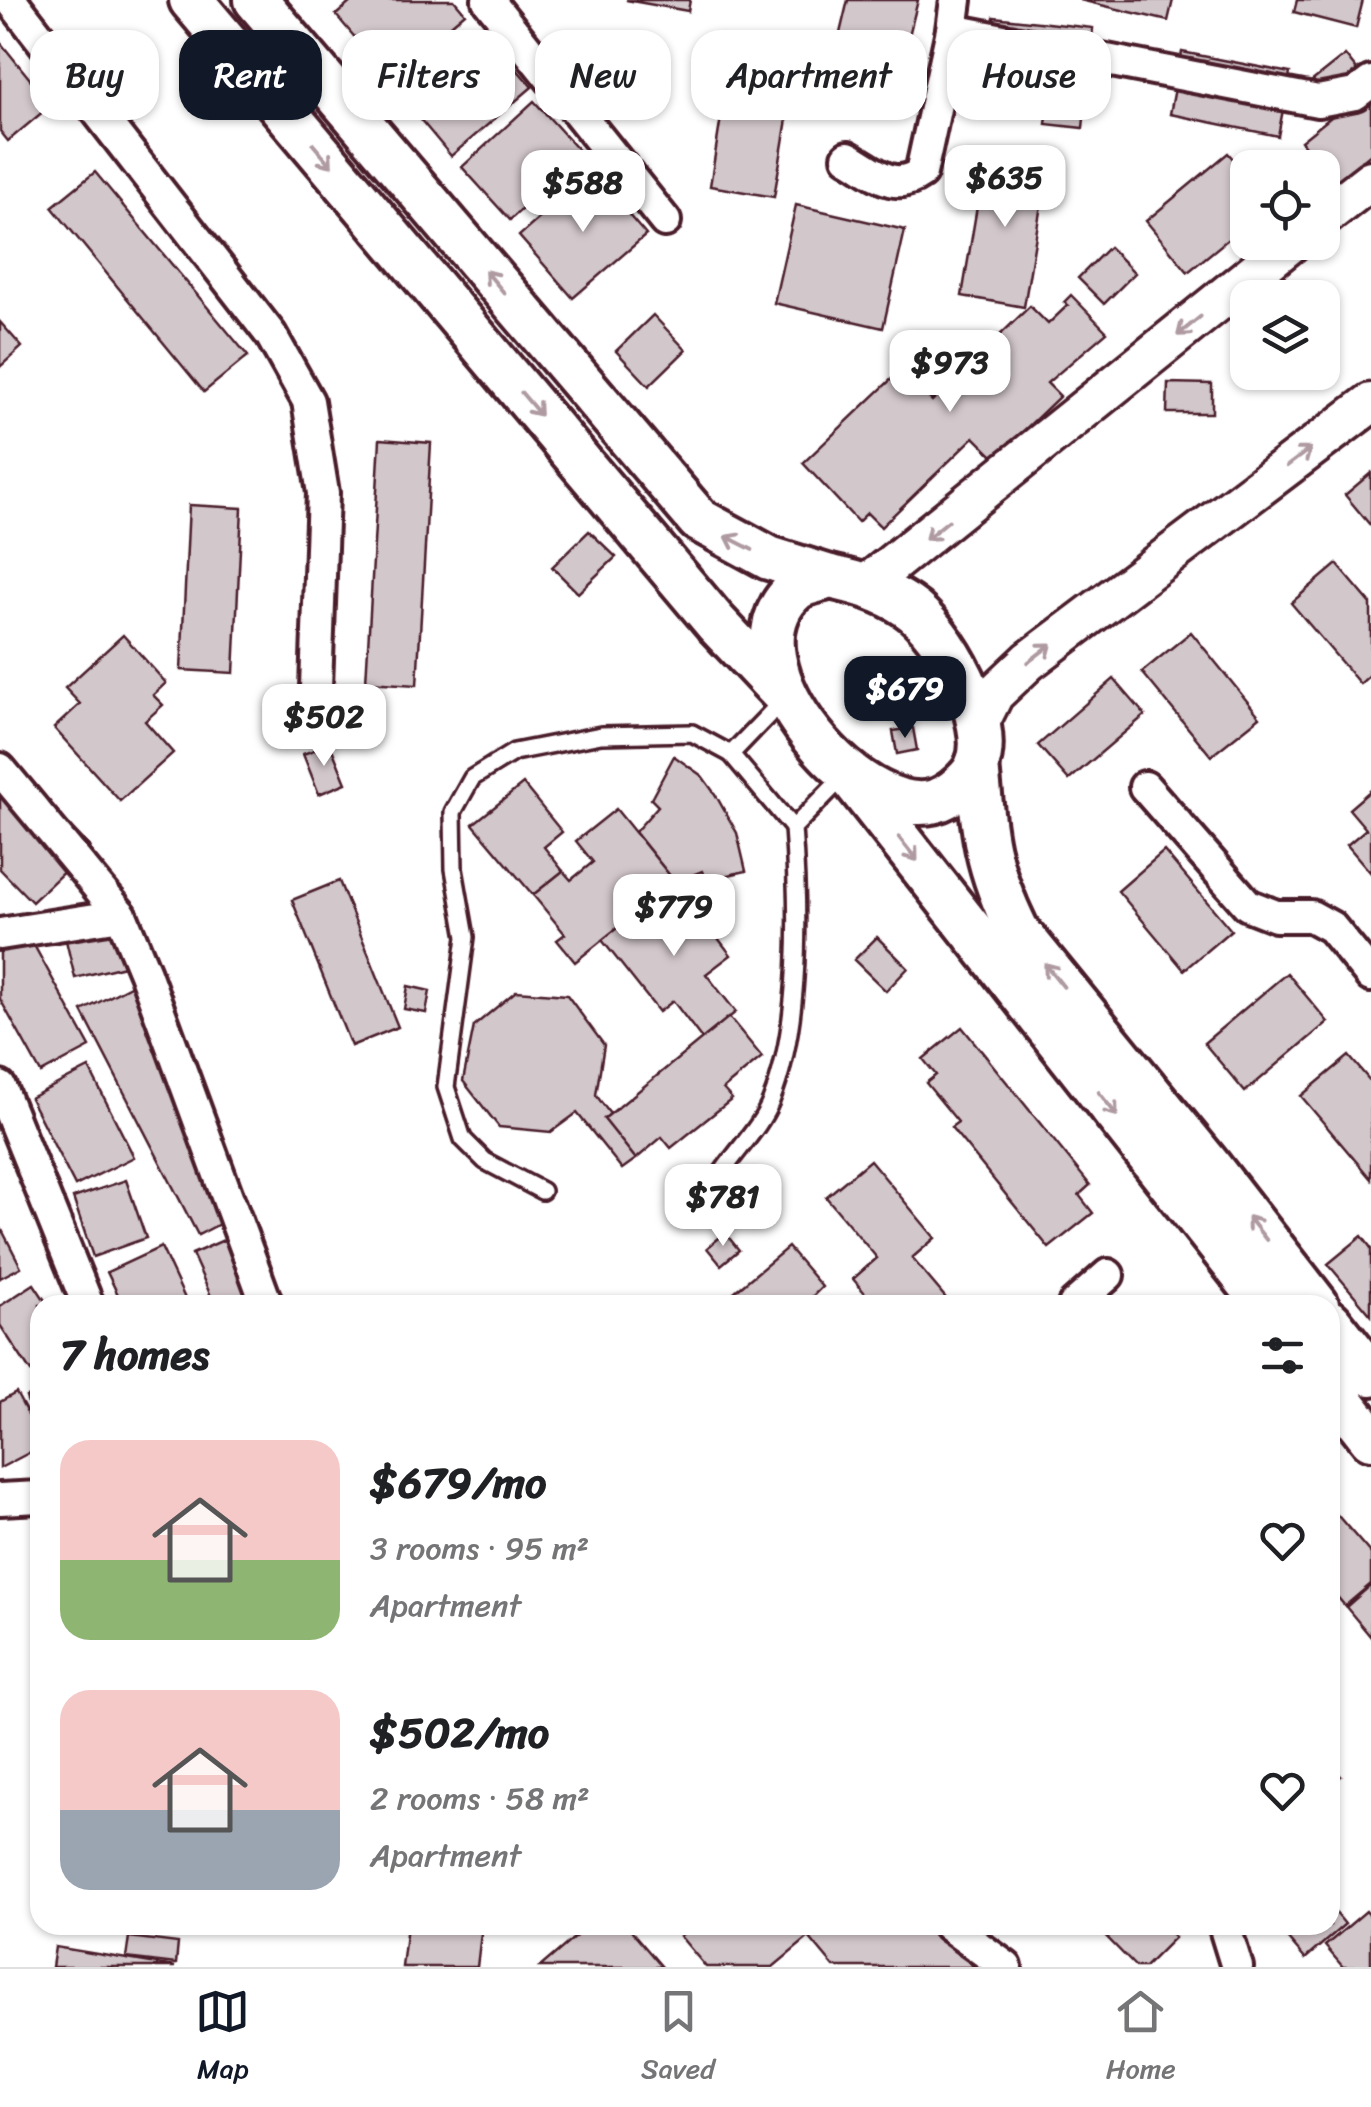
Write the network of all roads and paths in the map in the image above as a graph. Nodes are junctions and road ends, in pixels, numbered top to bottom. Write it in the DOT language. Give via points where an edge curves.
graph roads {
  1 [pos="11,0"];
  2 [pos="191,0"];
  3 [pos="256,0"];
  4 [pos="488,0"];
  5 [pos="954,15"];
  6 [pos="1371,82"];
  7 [pos="848,156"];
  8 [pos="1371,180"];
  9 [pos="1340,204"];
  10 [pos="665,221"];
  11 [pos="1268,260"];
  12 [pos="1371,402"];
  13 [pos="849,581"];
  14 [pos="786,697"];
  15 [pos="315,715"];
  16 [pos="978,745"];
  17 [pos="731,754"];
  18 [pos="0,769"];
  19 [pos="847,772"];
  20 [pos="1146,787"];
  21 [pos="793,828"];
  22 [pos="120,914"];
  23 [pos="0,934"];
  24 [pos="1371,976"];
  25 [pos="0,1086"];
  26 [pos="723,1171"];
  27 [pos="542,1191"];
  28 [pos="1108,1275"];
  29 [pos="84,1295"];
  30 [pos="263,1295"];
  31 [pos="1085,1295"];
  32 [pos="1258,1295"];
  33 [pos="1309,1295"];
  34 [pos="1340,1335"];
  35 [pos="1371,1374"];
  36 [pos="1340,1399"];
  37 [pos="1371,1438"];
  38 [pos="30,1498"];
  39 [pos="0,1499"];
  40 [pos="962,1935"];
  41 [pos="1227,1935"];
  42 [pos="1006,1967"];
  43 [pos="1237,1967"];
  1 -- 15 [label="street" via="272,335 308,401 323,493"];
  2 -- 14 [label="main road, one-way" via="716,623"];
  13 -- 3 [label="main road, one-way" via="769,558 699,520"];
  4 -- 10 [label="street"];
  5 -- 6 [label="street" via="1318,101 1355,94"];
  5 -- 7 [label="street" via="922,173 896,184"];
  8 -- 9 [label="street"];
  11 -- 13 [label="street, one-way"];
  16 -- 12 [label="street, one-way" via="994,694 1029,661"];
  13 -- 14 [label="main road" via="796,588 776,614 772,655"];
  13 -- 16 [label="main road" via="910,608 943,642 965,680"];
  14 -- 17 [label="lane"];
  14 -- 19 [label="main road" via="814,740"];
  16 -- 19 [label="main road" via="963,784 942,799 914,803"];
  33 -- 16 [label="main road, one-way" via="1018,930 984,846"];
  17 -- 21 [label="lane"];
  17 -- 27 [label="lane" via="692,733 601,735 514,752 472,778 453,812 466,938 446,1088 463,1139 485,1160"];
  18 -- 22 [label="street"];
  19 -- 21 [label="lane"];
  19 -- 32 [label="main road, one-way"];
  20 -- 24 [label="street" via="1248,906 1276,916 1311,916 1330,927"];
  21 -- 26 [label="lane" via="788,1050 769,1105"];
  22 -- 23 [label="street"];
  22 -- 30 [label="street"];
  25 -- 29 [label="street"];
  28 -- 31 [label="street"];
  34 -- 35 [label="main road"];
  36 -- 37 [label="main road"];
  38 -- 39 [label="street"];
  40 -- 42 [label="street"];
  41 -- 43 [label="street"];
}
